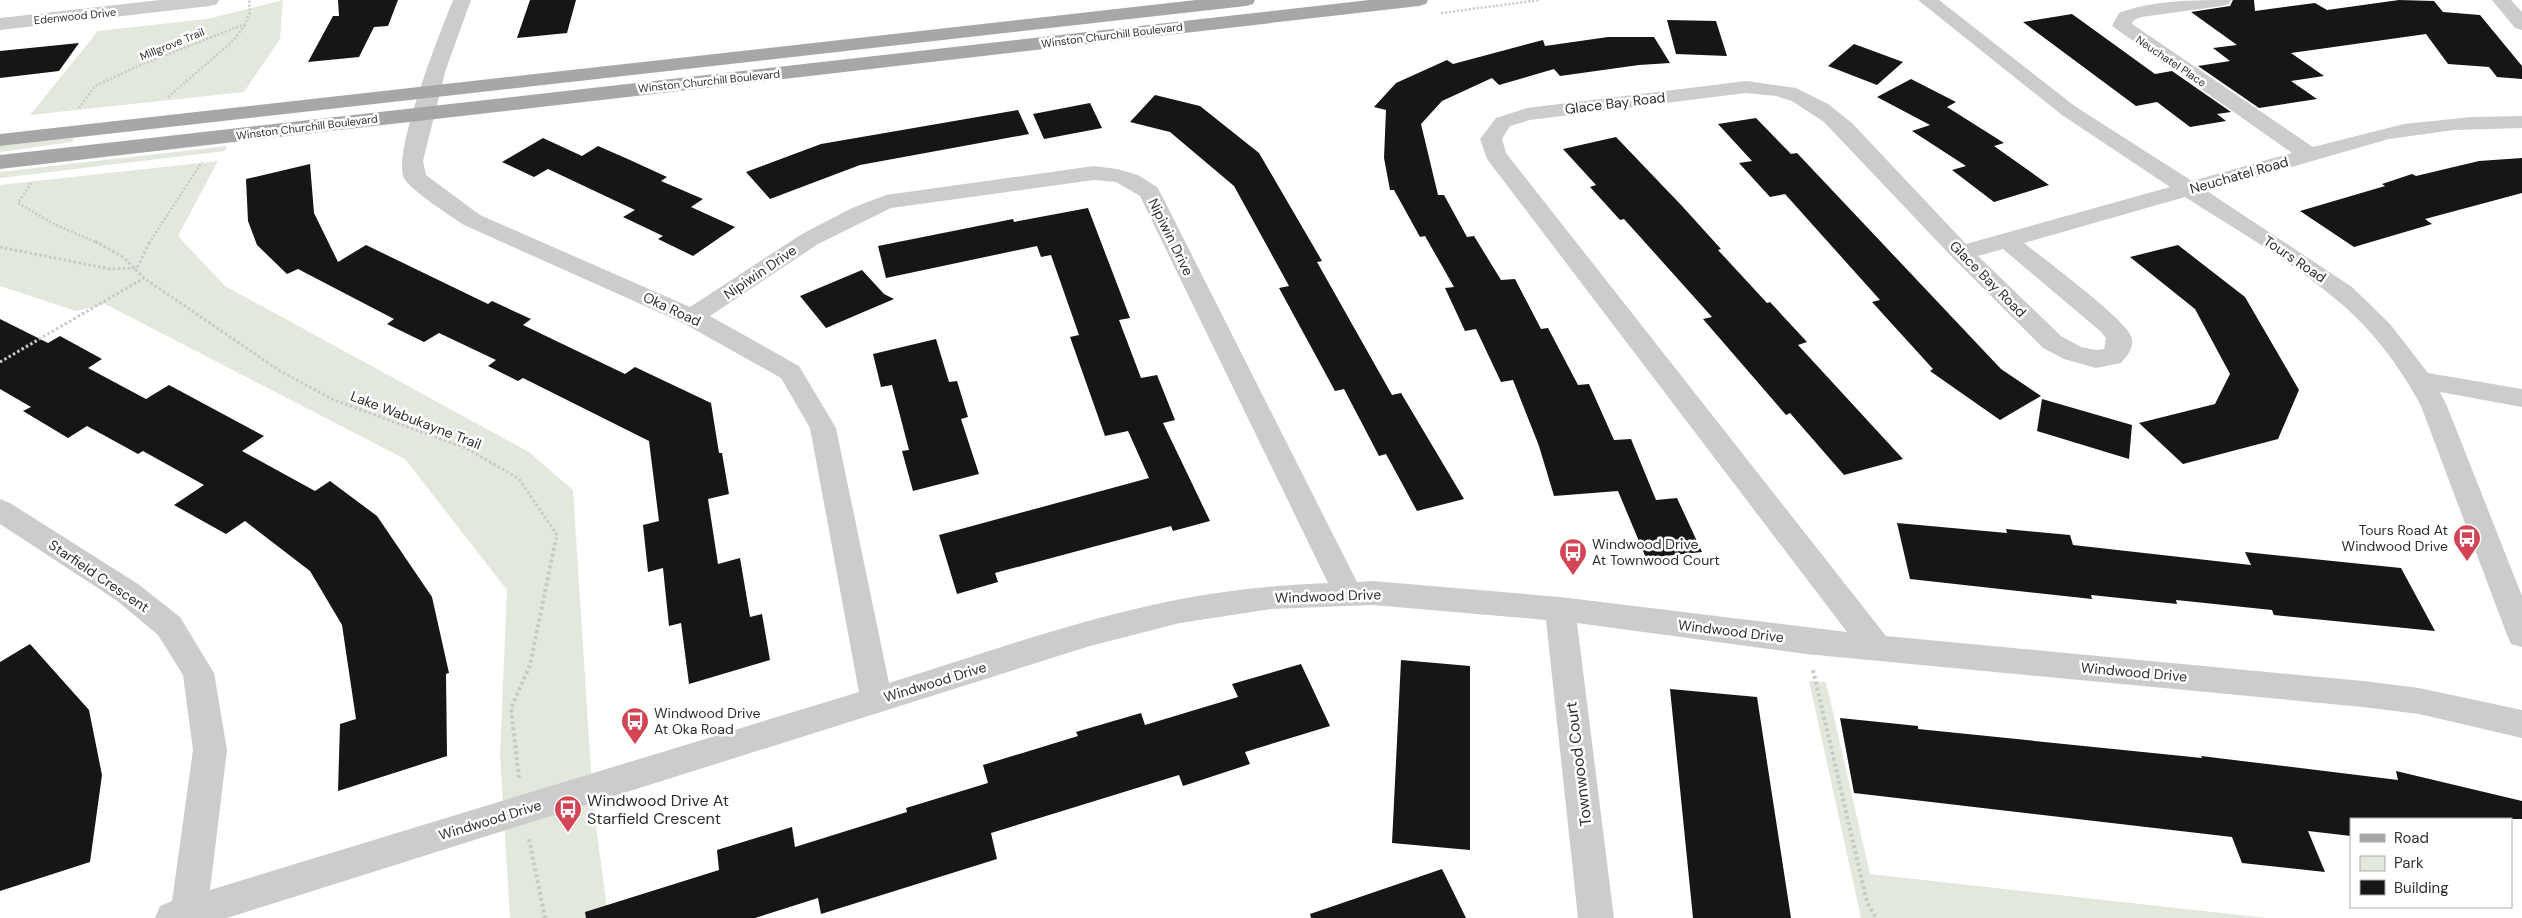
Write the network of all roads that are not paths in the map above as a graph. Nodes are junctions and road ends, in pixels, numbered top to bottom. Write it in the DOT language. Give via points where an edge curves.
graph roads {
  1 [pos="210,0"];
  2 [pos="462,0"];
  3 [pos="1246,0"];
  4 [pos="1419,0"];
  5 [pos="1927,0"];
  6 [pos="2222,0"];
  7 [pos="2501,0"];
  8 [pos="0,24"];
  9 [pos="2522,24"];
  10 [pos="430,92"];
  11 [pos="424,114"];
  12 [pos="2522,122"];
  13 [pos="0,140"];
  14 [pos="2310,155"];
  15 [pos="0,162"];
  16 [pos="2190,189"];
  17 [pos="2007,240"];
  18 [pos="1961,253"];
  19 [pos="692,317"];
  20 [pos="2420,380"];
  21 [pos="2522,398"];
  22 [pos="0,510"];
  23 [pos="1347,592"];
  24 [pos="1560,609"];
  25 [pos="2522,635"];
  26 [pos="1877,648"];
  27 [pos="877,700"];
  28 [pos="2522,724"];
  29 [pos="183,916"];
  30 [pos="1596,918"];
  1 -- 8 [label="street, Edenwood Drive"];
  2 -- 10 [label="street, Oka Road"];
  3 -- 10 [label="main road, Winston Churchill Boulevard"];
  4 -- 11 [label="main road, Winston Churchill Boulevard"];
  5 -- 16 [label="street, Tours Road" via="2069,111"];
  6 -- 14 [label="street, Neuchatel Place" via="2136,12 2126,17 2122,26"];
  7 -- 9 [label="street"];
  10 -- 11 [label="street, Oka Road"];
  10 -- 13 [label="main road, Winston Churchill Boulevard"];
  11 -- 15 [label="main road, Winston Churchill Boulevard"];
  11 -- 19 [label="street, Oka Road" via="412,161 415,177 444,201 472,220"];
  12 -- 14 [label="street, Neuchatel Road" via="2435,124 2387,133"];
  14 -- 16 [label="street, Neuchatel Road"];
  16 -- 17 [label="street, Neuchatel Road"];
  16 -- 20 [label="street, Tours Road" via="2343,292 2381,330"];
  17 -- 18 [label="street, Neuchatel Road"];
  17 -- 18 [label="street, Glace Bay Road" via="2109,325 2119,337 2119,348 2112,357 2096,359 2073,353 2052,342"];
  18 -- 26 [label="street, Glace Bay Road" via="1833,117 1806,98 1778,89 1746,87 1527,114 1503,122 1491,138 1495,154"];
  19 -- 23 [label="street, Nipiwin Drive" via="820,231 886,202 1094,173 1116,174 1135,181 1149,192"];
  19 -- 27 [label="street, Oka Road" via="790,372 823,428"];
  20 -- 21 [label="street"];
  20 -- 25 [label="street, Tours Road" via="2434,406"];
  22 -- 29 [label="street, Starfield Crescent" via="127,592 169,626 198,673 210,750"];
  23 -- 24 [label="street, Windwood Drive"];
  23 -- 27 [label="street, Windwood Drive" via="1271,597 1180,611 1090,634"];
  24 -- 26 [label="street, Windwood Drive"];
  24 -- 30 [label="street, Townwood Court"];
  26 -- 28 [label="street, Windwood Drive" via="2363,694 2420,701"];
  27 -- 29 [label="street, Windwood Drive"];
}
